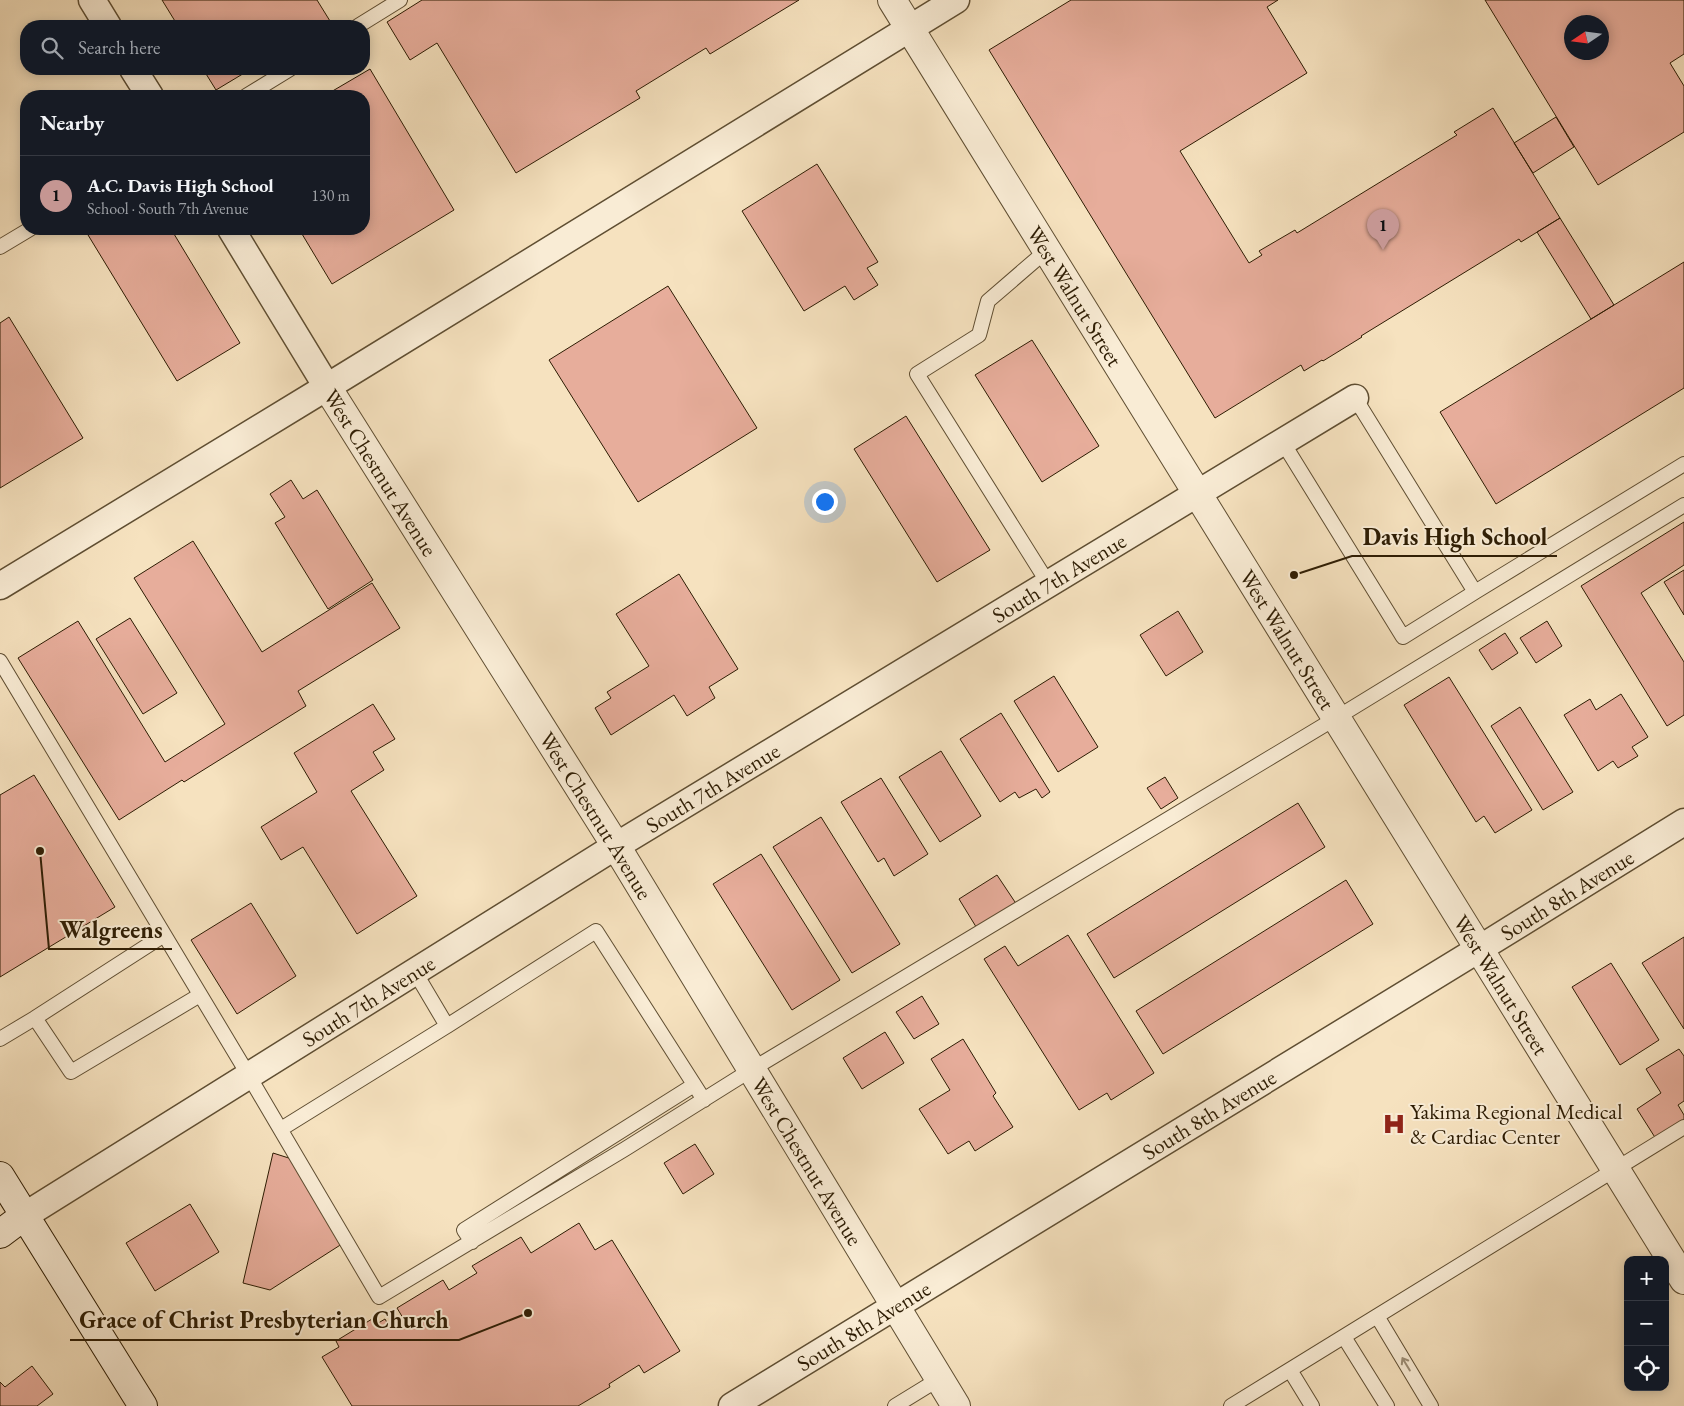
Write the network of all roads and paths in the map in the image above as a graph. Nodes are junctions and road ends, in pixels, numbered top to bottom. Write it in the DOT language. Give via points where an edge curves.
graph roads {
  1 [pos="92,0"];
  2 [pos="400,0"];
  3 [pos="892,0"];
  4 [pos="956,0"];
  5 [pos="104,20"];
  6 [pos="368,20"];
  7 [pos="909,29"];
  8 [pos="137,75"];
  9 [pos="280,75"];
  10 [pos="146,90"];
  11 [pos="256,90"];
  12 [pos="20,235"];
  13 [pos="235,235"];
  14 [pos="0,247"];
  15 [pos="1046,251"];
  16 [pos="327,387"];
  17 [pos="1355,398"];
  18 [pos="1282,441"];
  19 [pos="1684,464"];
  20 [pos="1196,493"];
  21 [pos="1684,505"];
  22 [pos="1048,583"];
  23 [pos="0,586"];
  24 [pos="1475,592"];
  25 [pos="0,661"];
  26 [pos="1336,718"];
  27 [pos="1684,822"];
  28 [pos="616,846"];
  29 [pos="164,934"];
  30 [pos="1479,949"];
  31 [pos="415,972"];
  32 [pos="200,995"];
  33 [pos="35,1018"];
  34 [pos="447,1026"];
  35 [pos="0,1039"];
  36 [pos="752,1070"];
  37 [pos="249,1076"];
  38 [pos="694,1085"];
  39 [pos="704,1100"];
  40 [pos="1684,1128"];
  41 [pos="281,1129"];
  42 [pos="1616,1169"];
  43 [pos="0,1176"];
  44 [pos="24,1216"];
  45 [pos="0,1234"];
  46 [pos="472,1242"];
  47 [pos="1684,1280"];
  48 [pos="894,1306"];
  49 [pos="1377,1316"];
  50 [pos="1344,1337"];
  51 [pos="1290,1370"];
  52 [pos="940,1380"];
  53 [pos="143,1406"];
  54 [pos="732,1406"];
  55 [pos="895,1406"];
  56 [pos="956,1406"];
  57 [pos="1231,1406"];
  58 [pos="1312,1406"];
  59 [pos="1387,1406"];
  60 [pos="1431,1406"];
  1 -- 5 [label="street"];
  2 -- 6 [label="lane"];
  3 -- 7 [label="street, West Walnut Street"];
  4 -- 7 [label="street"];
  7 -- 15 [label="street, West Walnut Street"];
  7 -- 16 [label="street"];
  8 -- 10 [label="street"];
  9 -- 11 [label="lane"];
  12 -- 14 [label="lane"];
  13 -- 16 [label="street, West Chestnut Avenue"];
  15 -- 20 [label="street, West Walnut Street"];
  15 -- 22 [label="lane" via="988,301 979,335 917,374"];
  16 -- 23 [label="street"];
  16 -- 28 [label="street, West Chestnut Avenue"];
  17 -- 18 [label="street, South 7th Avenue"];
  17 -- 24 [label="lane"];
  18 -- 20 [label="street, South 7th Avenue"];
  18 -- 24 [label="lane" via="1403,636"];
  19 -- 24 [label="lane"];
  20 -- 22 [label="street, South 7th Avenue"];
  20 -- 26 [label="street, West Walnut Street"];
  21 -- 26 [label="lane"];
  22 -- 28 [label="street, South 7th Avenue"];
  25 -- 29 [label="lane"];
  26 -- 30 [label="street, West Walnut Street"];
  26 -- 36 [label="lane"];
  27 -- 30 [label="street, South 8th Avenue"];
  28 -- 31 [label="street, South 7th Avenue"];
  28 -- 36 [label="street, West Chestnut Avenue"];
  29 -- 32 [label="lane"];
  29 -- 33 [label="lane"];
  30 -- 42 [label="street, West Walnut Street"];
  30 -- 48 [label="street, South 8th Avenue"];
  31 -- 34 [label="lane"];
  31 -- 37 [label="street, South 7th Avenue"];
  32 -- 33 [label="lane" via="70,1072"];
  32 -- 37 [label="lane"];
  33 -- 35 [label="lane"];
  34 -- 38 [label="lane" via="596,931"];
  34 -- 41 [label="lane"];
  36 -- 39 [label="lane"];
  36 -- 48 [label="street, West Chestnut Avenue"];
  37 -- 41 [label="lane"];
  37 -- 44 [label="street, South 7th Avenue"];
  38 -- 39 [label="lane"];
  38 -- 46 [label="lane" via="464,1230"];
  39 -- 46 [label="lane"];
  40 -- 42 [label="lane"];
  41 -- 46 [label="lane" via="379,1296"];
  42 -- 47 [label="street, West Walnut Street"];
  42 -- 49 [label="lane"];
  43 -- 44 [label="street"];
  44 -- 45 [label="street"];
  44 -- 53 [label="street"];
  48 -- 52 [label="street, West Chestnut Avenue"];
  48 -- 54 [label="street, South 8th Avenue"];
  49 -- 50 [label="lane"];
  60 -- 49 [label="lane, one-way"];
  50 -- 51 [label="lane"];
  50 -- 59 [label="lane"];
  51 -- 57 [label="lane"];
  51 -- 58 [label="lane"];
  52 -- 55 [label="lane"];
  52 -- 56 [label="street, West Chestnut Avenue"];
}
